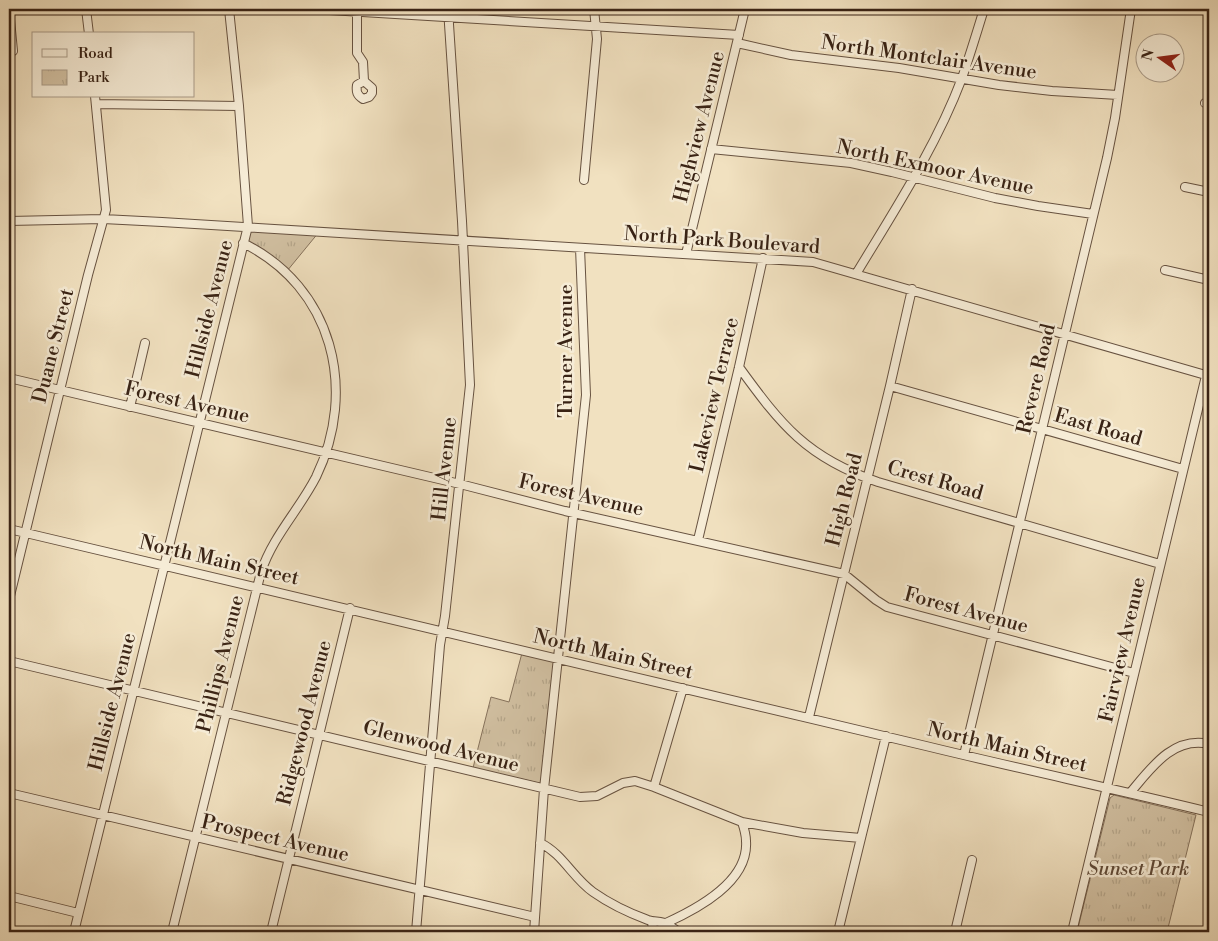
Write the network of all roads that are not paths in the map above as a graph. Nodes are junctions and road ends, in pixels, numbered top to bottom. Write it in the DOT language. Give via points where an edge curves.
graph roads {
  1 [pos="9,9"];
  2 [pos="86,9"];
  3 [pos="229,9"];
  4 [pos="313,9"];
  5 [pos="594,9"];
  6 [pos="745,9"];
  7 [pos="984,9"];
  8 [pos="1130,9"];
  9 [pos="357,12"];
  10 [pos="448,13"];
  11 [pos="596,26"];
  12 [pos="89,32"];
  13 [pos="738,39"];
  14 [pos="13,51"];
  15 [pos="962,79"];
  16 [pos="364,81"];
  17 [pos="1118,95"];
  18 [pos="95,100"];
  19 [pos="239,106"];
  20 [pos="711,149"];
  21 [pos="914,178"];
  22 [pos="584,180"];
  23 [pos="1185,187"];
  24 [pos="1209,192"];
  25 [pos="1093,214"];
  26 [pos="103,219"];
  27 [pos="9,221"];
  28 [pos="248,226"];
  29 [pos="462,240"];
  30 [pos="244,242"];
  31 [pos="580,248"];
  32 [pos="686,254"];
  33 [pos="763,258"];
  34 [pos="1165,270"];
  35 [pos="856,274"];
  36 [pos="1209,280"];
  37 [pos="912,289"];
  38 [pos="1064,333"];
  39 [pos="145,344"];
  40 [pos="740,366"];
  41 [pos="1209,376"];
  42 [pos="9,378"];
  43 [pos="890,386"];
  44 [pos="60,391"];
  45 [pos="130,407"];
  46 [pos="198,423"];
  47 [pos="1042,430"];
  48 [pos="326,452"];
  49 [pos="1183,469"];
  50 [pos="867,478"];
  51 [pos="460,484"];
  52 [pos="573,512"];
  53 [pos="1020,523"];
  54 [pos="9,529"];
  55 [pos="25,533"];
  56 [pos="698,540"];
  57 [pos="1160,564"];
  58 [pos="163,566"];
  59 [pos="844,574"];
  60 [pos="257,586"];
  61 [pos="9,600"];
  62 [pos="350,608"];
  63 [pos="442,630"];
  64 [pos="992,635"];
  65 [pos="557,659"];
  66 [pos="9,661"];
  67 [pos="1134,673"];
  68 [pos="683,688"];
  69 [pos="133,692"];
  70 [pos="226,712"];
  71 [pos="809,718"];
  72 [pos="319,734"];
  73 [pos="886,736"];
  74 [pos="1209,744"];
  75 [pos="964,755"];
  76 [pos="431,760"];
  77 [pos="654,787"];
  78 [pos="544,788"];
  79 [pos="1107,788"];
  80 [pos="1130,792"];
  81 [pos="9,793"];
  82 [pos="1209,812"];
  83 [pos="102,815"];
  84 [pos="742,822"];
  85 [pos="195,837"];
  86 [pos="861,838"];
  87 [pos="540,843"];
  88 [pos="288,859"];
  89 [pos="972,860"];
  90 [pos="420,890"];
  91 [pos="9,896"];
  92 [pos="78,913"];
  93 [pos="535,916"];
  94 [pos="652,921"];
  95 [pos="666,923"];
  96 [pos="74,932"];
  97 [pos="172,932"];
  98 [pos="271,932"];
  99 [pos="416,932"];
  100 [pos="534,932"];
  101 [pos="653,932"];
  102 [pos="680,932"];
  103 [pos="838,932"];
  104 [pos="955,932"];
  105 [pos="1072,932"];
  1 -- 14 [label="street"];
  2 -- 12 [label="street"];
  3 -- 19 [label="street, Hillside Avenue"];
  4 -- 9 [label="street, North Montclair Avenue"];
  5 -- 11 [label="street"];
  6 -- 13 [label="street, Highview Avenue"];
  7 -- 15 [label="street"];
  8 -- 17 [label="street, Revere Road"];
  9 -- 10 [label="street, North Montclair Avenue"];
  9 -- 16 [label="street" via="357,53 363,62"];
  10 -- 11 [label="street, North Montclair Avenue"];
  10 -- 29 [label="street, Hill Avenue"];
  11 -- 13 [label="street, North Montclair Avenue"];
  11 -- 22 [label="street"];
  13 -- 15 [label="street, North Montclair Avenue" via="798,56"];
  13 -- 20 [label="street, Highview Avenue"];
  15 -- 17 [label="street, North Montclair Avenue"];
  15 -- 21 [label="street"];
  17 -- 25 [label="street, Revere Road"];
  18 -- 19 [label="street"];
  18 -- 26 [label="street, Duane Street" via="106,210"];
  19 -- 28 [label="street, Hillside Avenue"];
  20 -- 21 [label="street, North Exmoor Avenue" via="851,163"];
  20 -- 32 [label="street, Highview Avenue"];
  21 -- 25 [label="street, North Exmoor Avenue" via="995,198"];
  21 -- 35 [label="street"];
  23 -- 24 [label="street"];
  25 -- 38 [label="street, Revere Road"];
  26 -- 27 [label="street"];
  26 -- 28 [label="street, North Park Boulevard"];
  26 -- 44 [label="street, Duane Street"];
  28 -- 29 [label="street, North Park Boulevard"];
  28 -- 30 [label="street, Hillside Avenue"];
  29 -- 31 [label="street, North Park Boulevard"];
  29 -- 51 [label="street, Hill Avenue" via="470,385"];
  30 -- 46 [label="street, Hillside Avenue"];
  30 -- 48 [label="street, Phillips Avenue" via="260,251 294,281 325,330 334,362 336,393"];
  31 -- 32 [label="street, North Park Boulevard"];
  31 -- 52 [label="street, Turner Avenue" via="586,395"];
  32 -- 33 [label="street, North Park Boulevard"];
  33 -- 35 [label="street, North Park Boulevard" via="813,262"];
  33 -- 40 [label="street, Lakeview Terrace"];
  34 -- 36 [label="street"];
  35 -- 37 [label="street, North Park Boulevard"];
  37 -- 38 [label="street, North Park Boulevard"];
  37 -- 43 [label="street, High Road"];
  38 -- 41 [label="street, North Park Boulevard"];
  38 -- 47 [label="street, Revere Road"];
  39 -- 45 [label="street"];
  40 -- 50 [label="street, Crest Road" via="776,416 802,442 829,461"];
  40 -- 56 [label="street, Lakeview Terrace"];
  41 -- 49 [label="street, Fairview Avenue" via="1205,380"];
  42 -- 44 [label="street, Forest Avenue"];
  43 -- 47 [label="street, East Road"];
  43 -- 50 [label="street, High Road"];
  44 -- 45 [label="street, Forest Avenue"];
  44 -- 55 [label="street, Duane Street"];
  45 -- 46 [label="street, Forest Avenue"];
  46 -- 48 [label="street, Forest Avenue"];
  46 -- 58 [label="street, Hillside Avenue"];
  47 -- 49 [label="street, East Road"];
  47 -- 53 [label="street, Revere Road"];
  48 -- 51 [label="street, Forest Avenue"];
  48 -- 60 [label="street, Phillips Avenue" via="309,490 264,561"];
  49 -- 57 [label="street, Fairview Avenue"];
  50 -- 53 [label="street, Crest Road"];
  50 -- 59 [label="street, High Road"];
  51 -- 52 [label="street, Forest Avenue"];
  51 -- 63 [label="street, Hill Avenue"];
  52 -- 56 [label="street, Forest Avenue"];
  52 -- 65 [label="street, Turner Avenue"];
  53 -- 57 [label="street, Crest Road"];
  53 -- 64 [label="street, Revere Road"];
  54 -- 55 [label="street, North Main Street"];
  55 -- 58 [label="street, North Main Street"];
  55 -- 61 [label="street, Duane Street"];
  56 -- 59 [label="street, Forest Avenue"];
  57 -- 67 [label="street, Fairview Avenue"];
  58 -- 60 [label="street, North Main Street"];
  58 -- 69 [label="street, Hillside Avenue"];
  59 -- 64 [label="street, Forest Avenue" via="887,607"];
  59 -- 71 [label="street, High Road"];
  60 -- 62 [label="street, North Main Street"];
  60 -- 70 [label="street, Phillips Avenue"];
  62 -- 63 [label="street, North Main Street"];
  62 -- 72 [label="street, Ridgewood Avenue"];
  63 -- 65 [label="street, North Main Street"];
  63 -- 76 [label="street, Hill Avenue"];
  64 -- 67 [label="street, Forest Avenue"];
  64 -- 75 [label="street, Revere Road"];
  65 -- 68 [label="street, North Main Street"];
  65 -- 78 [label="street, Turner Avenue"];
  66 -- 69 [label="street, Glenwood Avenue"];
  67 -- 79 [label="street, Fairview Avenue"];
  68 -- 71 [label="street, North Main Street"];
  68 -- 77 [label="street"];
  69 -- 70 [label="street, Glenwood Avenue"];
  69 -- 83 [label="street, Hillside Avenue"];
  70 -- 72 [label="street, Glenwood Avenue"];
  70 -- 85 [label="street, Phillips Avenue"];
  71 -- 73 [label="street, North Main Street"];
  72 -- 76 [label="street, Glenwood Avenue"];
  72 -- 88 [label="street, Ridgewood Avenue"];
  73 -- 75 [label="street, North Main Street"];
  73 -- 86 [label="street"];
  74 -- 80 [label="street" via="1191,742 1176,746"];
  75 -- 79 [label="street, North Main Street"];
  76 -- 78 [label="street, Glenwood Avenue"];
  76 -- 90 [label="street, Hill Avenue"];
  77 -- 78 [label="street, Glenwood Avenue" via="635,782 623,783 590,797"];
  77 -- 84 [label="street, Glenwood Avenue"];
  78 -- 87 [label="street, Turner Avenue"];
  79 -- 80 [label="street, North Main Street"];
  79 -- 105 [label="street, Fairview Avenue"];
  80 -- 82 [label="street, North Main Street"];
  81 -- 83 [label="street, Prospect Avenue"];
  83 -- 85 [label="street, Prospect Avenue"];
  83 -- 92 [label="street, Hillside Avenue"];
  84 -- 86 [label="street, Glenwood Avenue" via="803,833"];
  84 -- 95 [label="street" via="745,852 734,876 704,904"];
  85 -- 88 [label="street, Prospect Avenue"];
  85 -- 97 [label="street, Phillips Avenue"];
  86 -- 103 [label="street"];
  87 -- 93 [label="street, Turner Avenue"];
  87 -- 94 [label="street" via="550,848 593,892"];
  88 -- 90 [label="street, Prospect Avenue"];
  88 -- 98 [label="street, Ridgewood Avenue"];
  89 -- 104 [label="street"];
  90 -- 93 [label="street, Prospect Avenue"];
  90 -- 99 [label="street, Hill Avenue"];
  91 -- 92 [label="street"];
  92 -- 96 [label="street, Hillside Avenue"];
  93 -- 100 [label="street, Turner Avenue"];
  94 -- 95 [label="street"];
  94 -- 101 [label="street"];
  95 -- 102 [label="street"];
}
